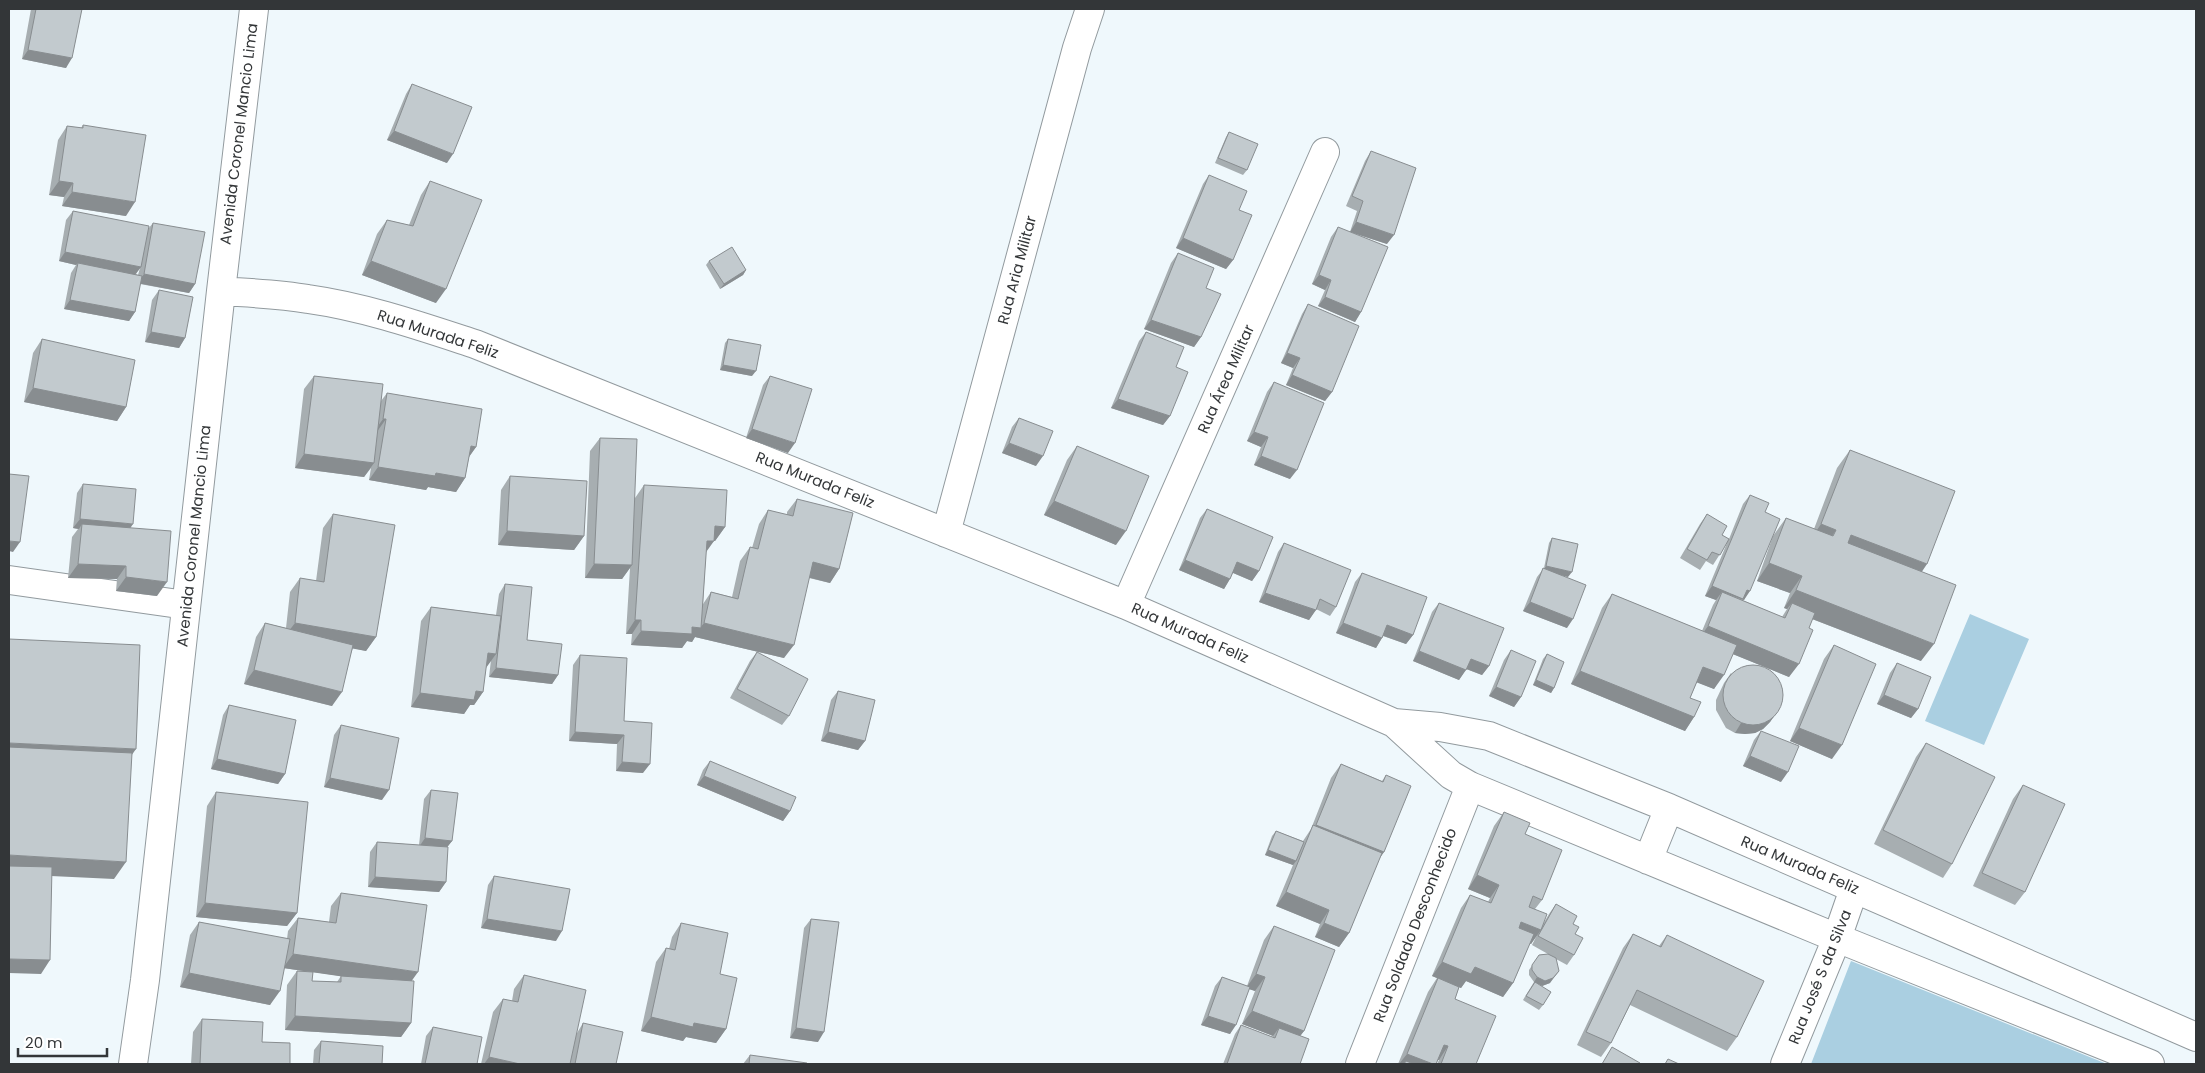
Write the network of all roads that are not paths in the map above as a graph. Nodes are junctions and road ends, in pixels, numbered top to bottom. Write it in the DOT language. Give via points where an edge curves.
graph roads {
  1 [pos="254,9"];
  2 [pos="1090,9"];
  3 [pos="1325,152"];
  4 [pos="220,291"];
  5 [pos="946,533"];
  6 [pos="9,580"];
  7 [pos="186,605"];
  8 [pos="1126,605"];
  9 [pos="1394,723"];
  10 [pos="1470,786"];
  11 [pos="1669,808"];
  12 [pos="1648,860"];
  13 [pos="1854,889"];
  14 [pos="1837,938"];
  15 [pos="2196,1037"];
  16 [pos="133,1064"];
  17 [pos="1360,1064"];
  18 [pos="1785,1064"];
  19 [pos="2150,1064"];
  1 -- 4 [label="street, Avenida Coronel Mancio Lima"];
  2 -- 5 [label="street, Rua Aria Militar"];
  3 -- 8 [label="street, Rua Área Militar"];
  4 -- 5 [label="street, Rua Murada Feliz" via="309,298 410,322 474,344"];
  4 -- 7 [label="street, Avenida Coronel Mancio Lima"];
  5 -- 8 [label="street, Rua Murada Feliz"];
  6 -- 7 [label="street"];
  7 -- 16 [label="street, Avenida Coronel Mancio Lima"];
  8 -- 9 [label="street, Rua Murada Feliz"];
  9 -- 10 [label="street, Rua Murada Feliz" via="1451,775"];
  9 -- 11 [label="street, Rua Murada Feliz" via="1489,736"];
  10 -- 12 [label="street, Rua Murada Feliz"];
  10 -- 17 [label="street, Rua Soldado Desconhecido"];
  11 -- 12 [label="street"];
  11 -- 13 [label="street, Rua Murada Feliz"];
  12 -- 14 [label="street, Rua Murada Feliz"];
  13 -- 14 [label="street, Rua José S da Silva"];
  13 -- 15 [label="street, Rua Murada Feliz"];
  14 -- 18 [label="street, Rua José S da Silva"];
  14 -- 19 [label="street, Rua Murada Feliz"];
}
